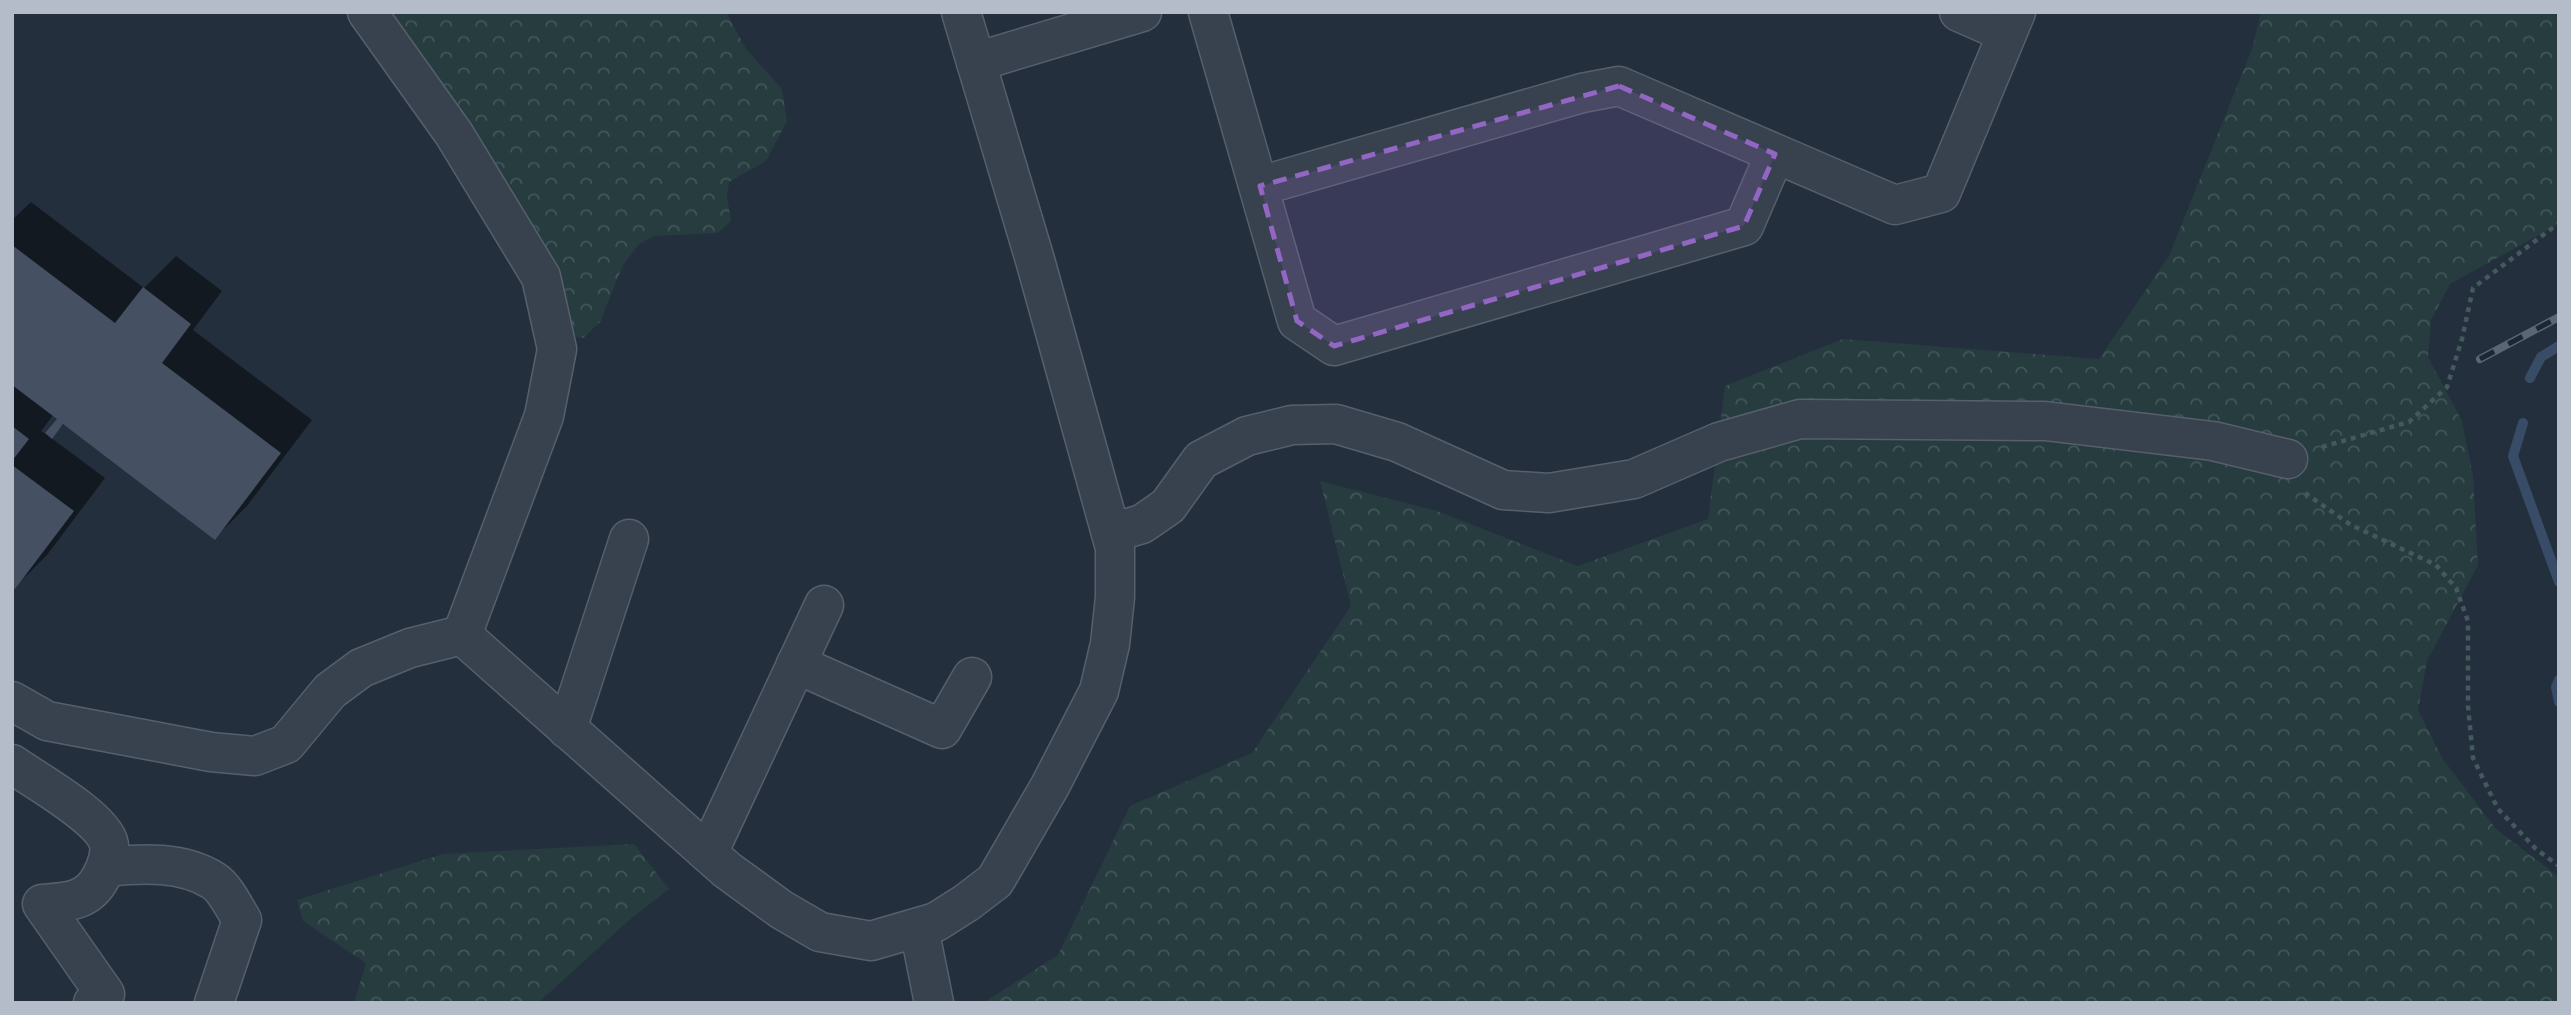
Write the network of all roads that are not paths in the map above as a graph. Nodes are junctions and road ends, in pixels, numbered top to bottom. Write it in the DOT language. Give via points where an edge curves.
graph roads {
  1 [pos="367,12"];
  2 [pos="961,12"];
  3 [pos="1142,12"];
  4 [pos="1208,12"];
  5 [pos="1959,12"];
  6 [pos="2012,23"];
  7 [pos="976,62"];
  8 [pos="1775,154"];
  9 [pos="1260,186"];
  10 [pos="2288,459"];
  11 [pos="1111,533"];
  12 [pos="629,539"];
  13 [pos="824,605"];
  14 [pos="462,635"];
  15 [pos="796,664"];
  16 [pos="972,677"];
  17 [pos="12,701"];
  18 [pos="567,729"];
  19 [pos="12,764"];
  20 [pos="708,853"];
  21 [pos="107,867"];
  22 [pos="27,905"];
  23 [pos="919,928"];
  24 [pos="93,1003"];
  25 [pos="214,1003"];
  26 [pos="934,1003"];
  1 -- 14 [label="street" via="454,134 541,277 557,349 544,416"];
  2 -- 7 [label="street"];
  3 -- 7 [label="street"];
  4 -- 9 [label="street"];
  5 -- 6 [label="street"];
  6 -- 8 [label="street" via="1941,192 1895,205"];
  7 -- 11 [label="street"];
  8 -- 9 [label="street" via="1619,86"];
  8 -- 9 [label="street" via="1744,226 1334,346 1297,321"];
  10 -- 11 [label="street" via="2213,441 2045,421 1800,419 1718,442 1634,479 1549,493 1503,490 1397,442 1336,424 1292,425 1248,436 1201,460 1168,506 1142,524"];
  11 -- 23 [label="street" via="1115,597 1099,691 995,881 936,922"];
  12 -- 18 [label="street"];
  13 -- 15 [label="street"];
  14 -- 17 [label="street" via="361,667 330,691 286,744 255,756 47,721"];
  14 -- 18 [label="street"];
  15 -- 16 [label="street" via="942,729"];
  15 -- 20 [label="street"];
  18 -- 20 [label="street"];
  19 -- 21 [label="street" via="96,821 109,843"];
  20 -- 23 [label="street" via="782,910 820,932 871,941"];
  21 -- 22 [label="street" via="95,888 77,901"];
  21 -- 25 [label="street" via="136,863 182,868 215,881 242,920"];
  22 -- 24 [label="street" via="105,994"];
  23 -- 26 [label="street"];
}
